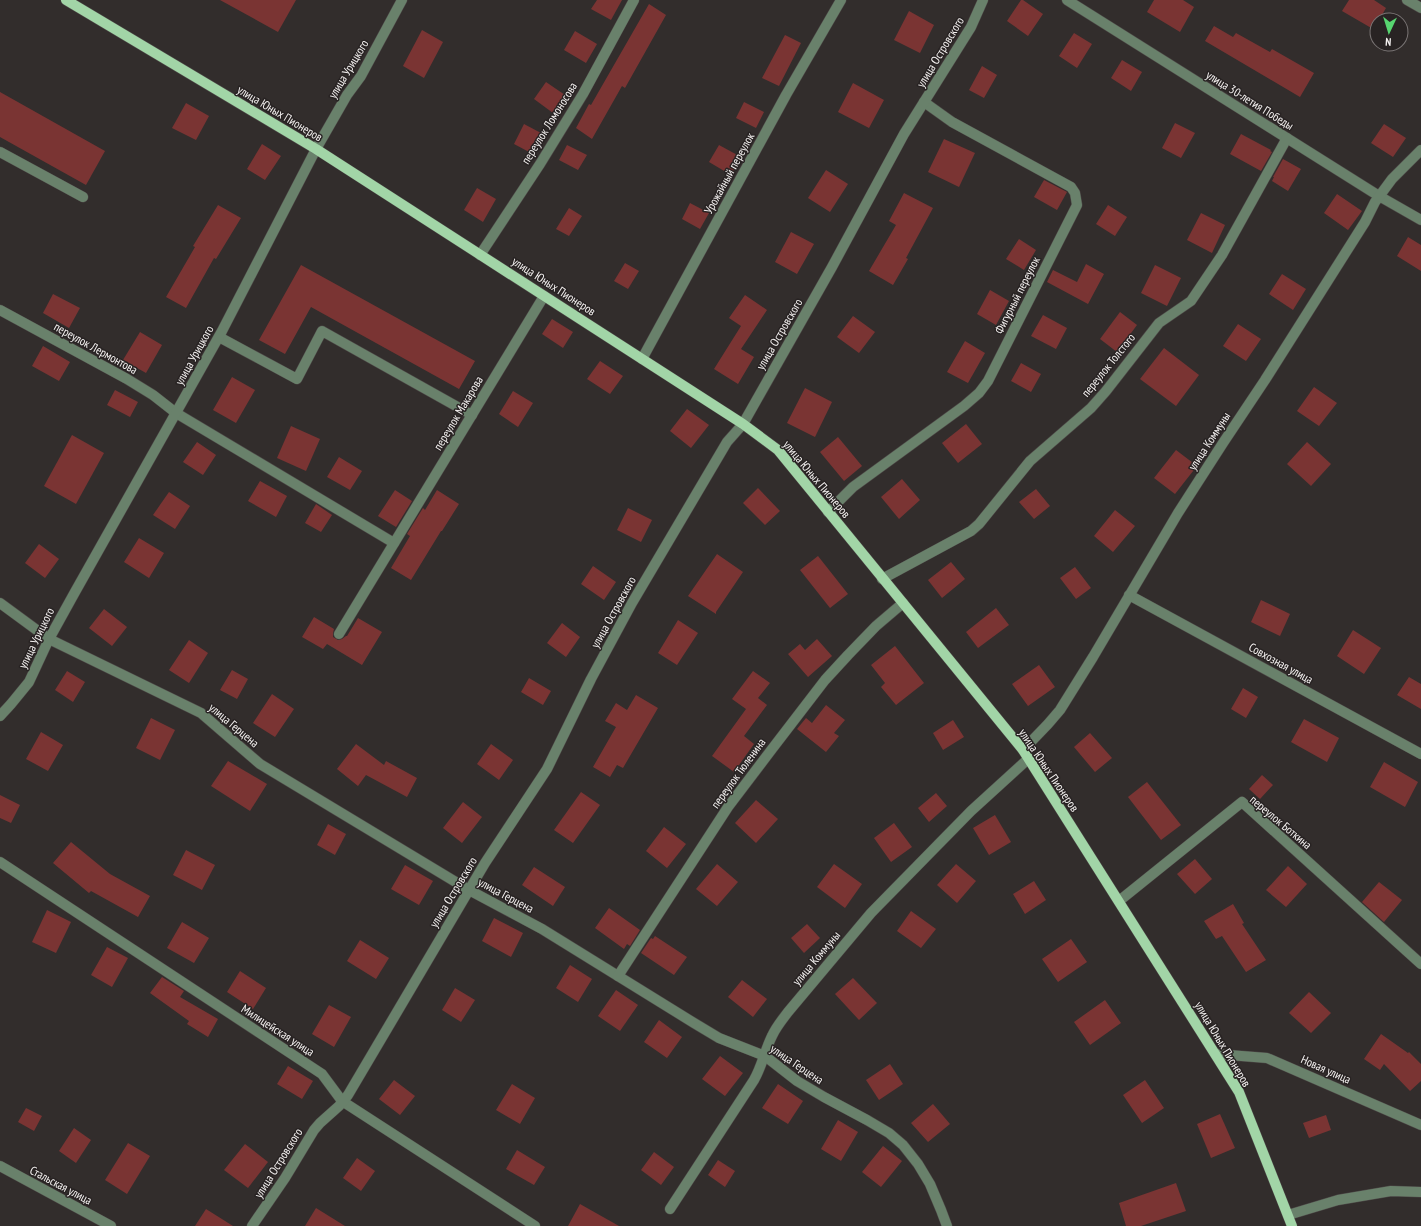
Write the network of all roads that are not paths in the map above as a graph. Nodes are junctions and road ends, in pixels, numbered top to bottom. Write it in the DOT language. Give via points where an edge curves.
graph roads {
  1 [pos="66,0"];
  2 [pos="402,0"];
  3 [pos="634,0"];
  4 [pos="841,0"];
  5 [pos="983,0"];
  6 [pos="1067,0"];
  7 [pos="1407,0"];
  8 [pos="1421,8"];
  9 [pos="924,102"];
  10 [pos="1287,138"];
  11 [pos="316,149"];
  12 [pos="1421,150"];
  13 [pos="0,152"];
  14 [pos="1379,196"];
  15 [pos="83,197"];
  16 [pos="1421,220"];
  17 [pos="480,255"];
  18 [pos="544,296"];
  19 [pos="0,310"];
  20 [pos="219,337"];
  21 [pos="642,359"];
  22 [pos="176,413"];
  23 [pos="472,415"];
  24 [pos="743,424"];
  25 [pos="828,512"];
  26 [pos="394,543"];
  27 [pos="882,578"];
  28 [pos="1129,595"];
  29 [pos="0,603"];
  30 [pos="903,603"];
  31 [pos="339,634"];
  32 [pos="49,639"];
  33 [pos="0,716"];
  34 [pos="1421,754"];
  35 [pos="1025,755"];
  36 [pos="0,862"];
  37 [pos="469,890"];
  38 [pos="1119,901"];
  39 [pos="1421,964"];
  40 [pos="618,976"];
  41 [pos="1216,1054"];
  42 [pos="764,1056"];
  43 [pos="342,1101"];
  44 [pos="1421,1125"];
  45 [pos="0,1166"];
  46 [pos="1421,1192"];
  47 [pos="670,1209"];
  48 [pos="1288,1214"];
  49 [pos="110,1226"];
  50 [pos="252,1226"];
  51 [pos="535,1226"];
  52 [pos="947,1226"];
  53 [pos="1292,1226"];
  1 -- 11 [label="main road, улица Юных Пионеров"];
  2 -- 11 [label="street, улица Урицкого" via="361,76"];
  3 -- 17 [label="street, переулок Ломоносова" via="583,94"];
  4 -- 21 [label="street, Урожайный переулок" via="786,95"];
  5 -- 9 [label="street, улица Островского" via="971,27"];
  6 -- 10 [label="street, улица 30-летия Победы"];
  7 -- 8 [label="street"];
  9 -- 24 [label="street, улица Островского"];
  9 -- 25 [label="street, Фигурный переулок" via="952,122 1071,187 1077,205 988,381 964,406 853,487"];
  10 -- 14 [label="street, улица 30-летия Победы"];
  10 -- 27 [label="street, переулок Толстого" via="1222,255 1191,302 1159,323 1091,408 1030,461 971,531"];
  11 -- 17 [label="main road, улица Юных Пионеров"];
  11 -- 20 [label="street, улица Урицкого"];
  12 -- 14 [label="street, улица Коммуны" via="1392,178"];
  13 -- 15 [label="street"];
  14 -- 16 [label="street, улица 30-летия Победы"];
  14 -- 28 [label="street, улица Коммуны" via="1265,380 1186,500"];
  17 -- 18 [label="main road, улица Юных Пионеров"];
  18 -- 21 [label="main road, улица Юных Пионеров"];
  18 -- 23 [label="street, переулок Макарова"];
  19 -- 22 [label="street, переулок Лермонтова" via="127,379"];
  20 -- 22 [label="street, улица Урицкого"];
  20 -- 23 [label="street" via="297,379 322,331"];
  21 -- 24 [label="main road, улица Юных Пионеров"];
  22 -- 26 [label="street"];
  22 -- 32 [label="street, улица Урицкого"];
  23 -- 26 [label="street, переулок Макарова"];
  24 -- 25 [label="main road, улица Юных Пионеров" via="778,450"];
  24 -- 37 [label="street, улица Островского" via="727,442 632,604 591,679 547,769"];
  25 -- 27 [label="main road, улица Юных Пионеров"];
  26 -- 31 [label="street, переулок Макарова"];
  27 -- 30 [label="main road, улица Юных Пионеров"];
  28 -- 34 [label="street, Совхозная улица"];
  28 -- 35 [label="street, улица Коммуны" via="1060,710"];
  29 -- 32 [label="street, улица Герцена"];
  30 -- 35 [label="main road, улица Юных Пионеров"];
  30 -- 40 [label="street, переулок Тюленина" via="876,626 825,680 772,748 728,807"];
  32 -- 33 [label="street, улица Урицкого" via="29,682"];
  32 -- 37 [label="street, улица Герцена" via="201,712 260,764"];
  35 -- 38 [label="main road, улица Юных Пионеров"];
  35 -- 42 [label="street, улица Коммуны" via="871,913 777,1027"];
  36 -- 43 [label="street, Милицейская улица" via="322,1074"];
  37 -- 40 [label="street, улица Герцена" via="542,929"];
  37 -- 43 [label="street, улица Островского" via="348,1095"];
  38 -- 39 [label="street, переулок Боткина" via="1242,802"];
  38 -- 41 [label="main road, улица Юных Пионеров"];
  40 -- 42 [label="street, улица Герцена" via="719,1038"];
  41 -- 44 [label="street, Новая улица" via="1267,1058"];
  41 -- 48 [label="main road, улица Юных Пионеров" via="1239,1092"];
  42 -- 47 [label="street, улица Коммуны" via="754,1080"];
  42 -- 52 [label="street, улица Герцена" via="797,1081 889,1133 903,1145 930,1184"];
  43 -- 50 [label="street, улица Островского" via="314,1130"];
  43 -- 51 [label="street, Милицейская улица"];
  45 -- 49 [label="street, Стальская улица"];
  46 -- 48 [label="street" via="1391,1191 1338,1200"];
  48 -- 53 [label="main road, улица Юных Пионеров"];
}
